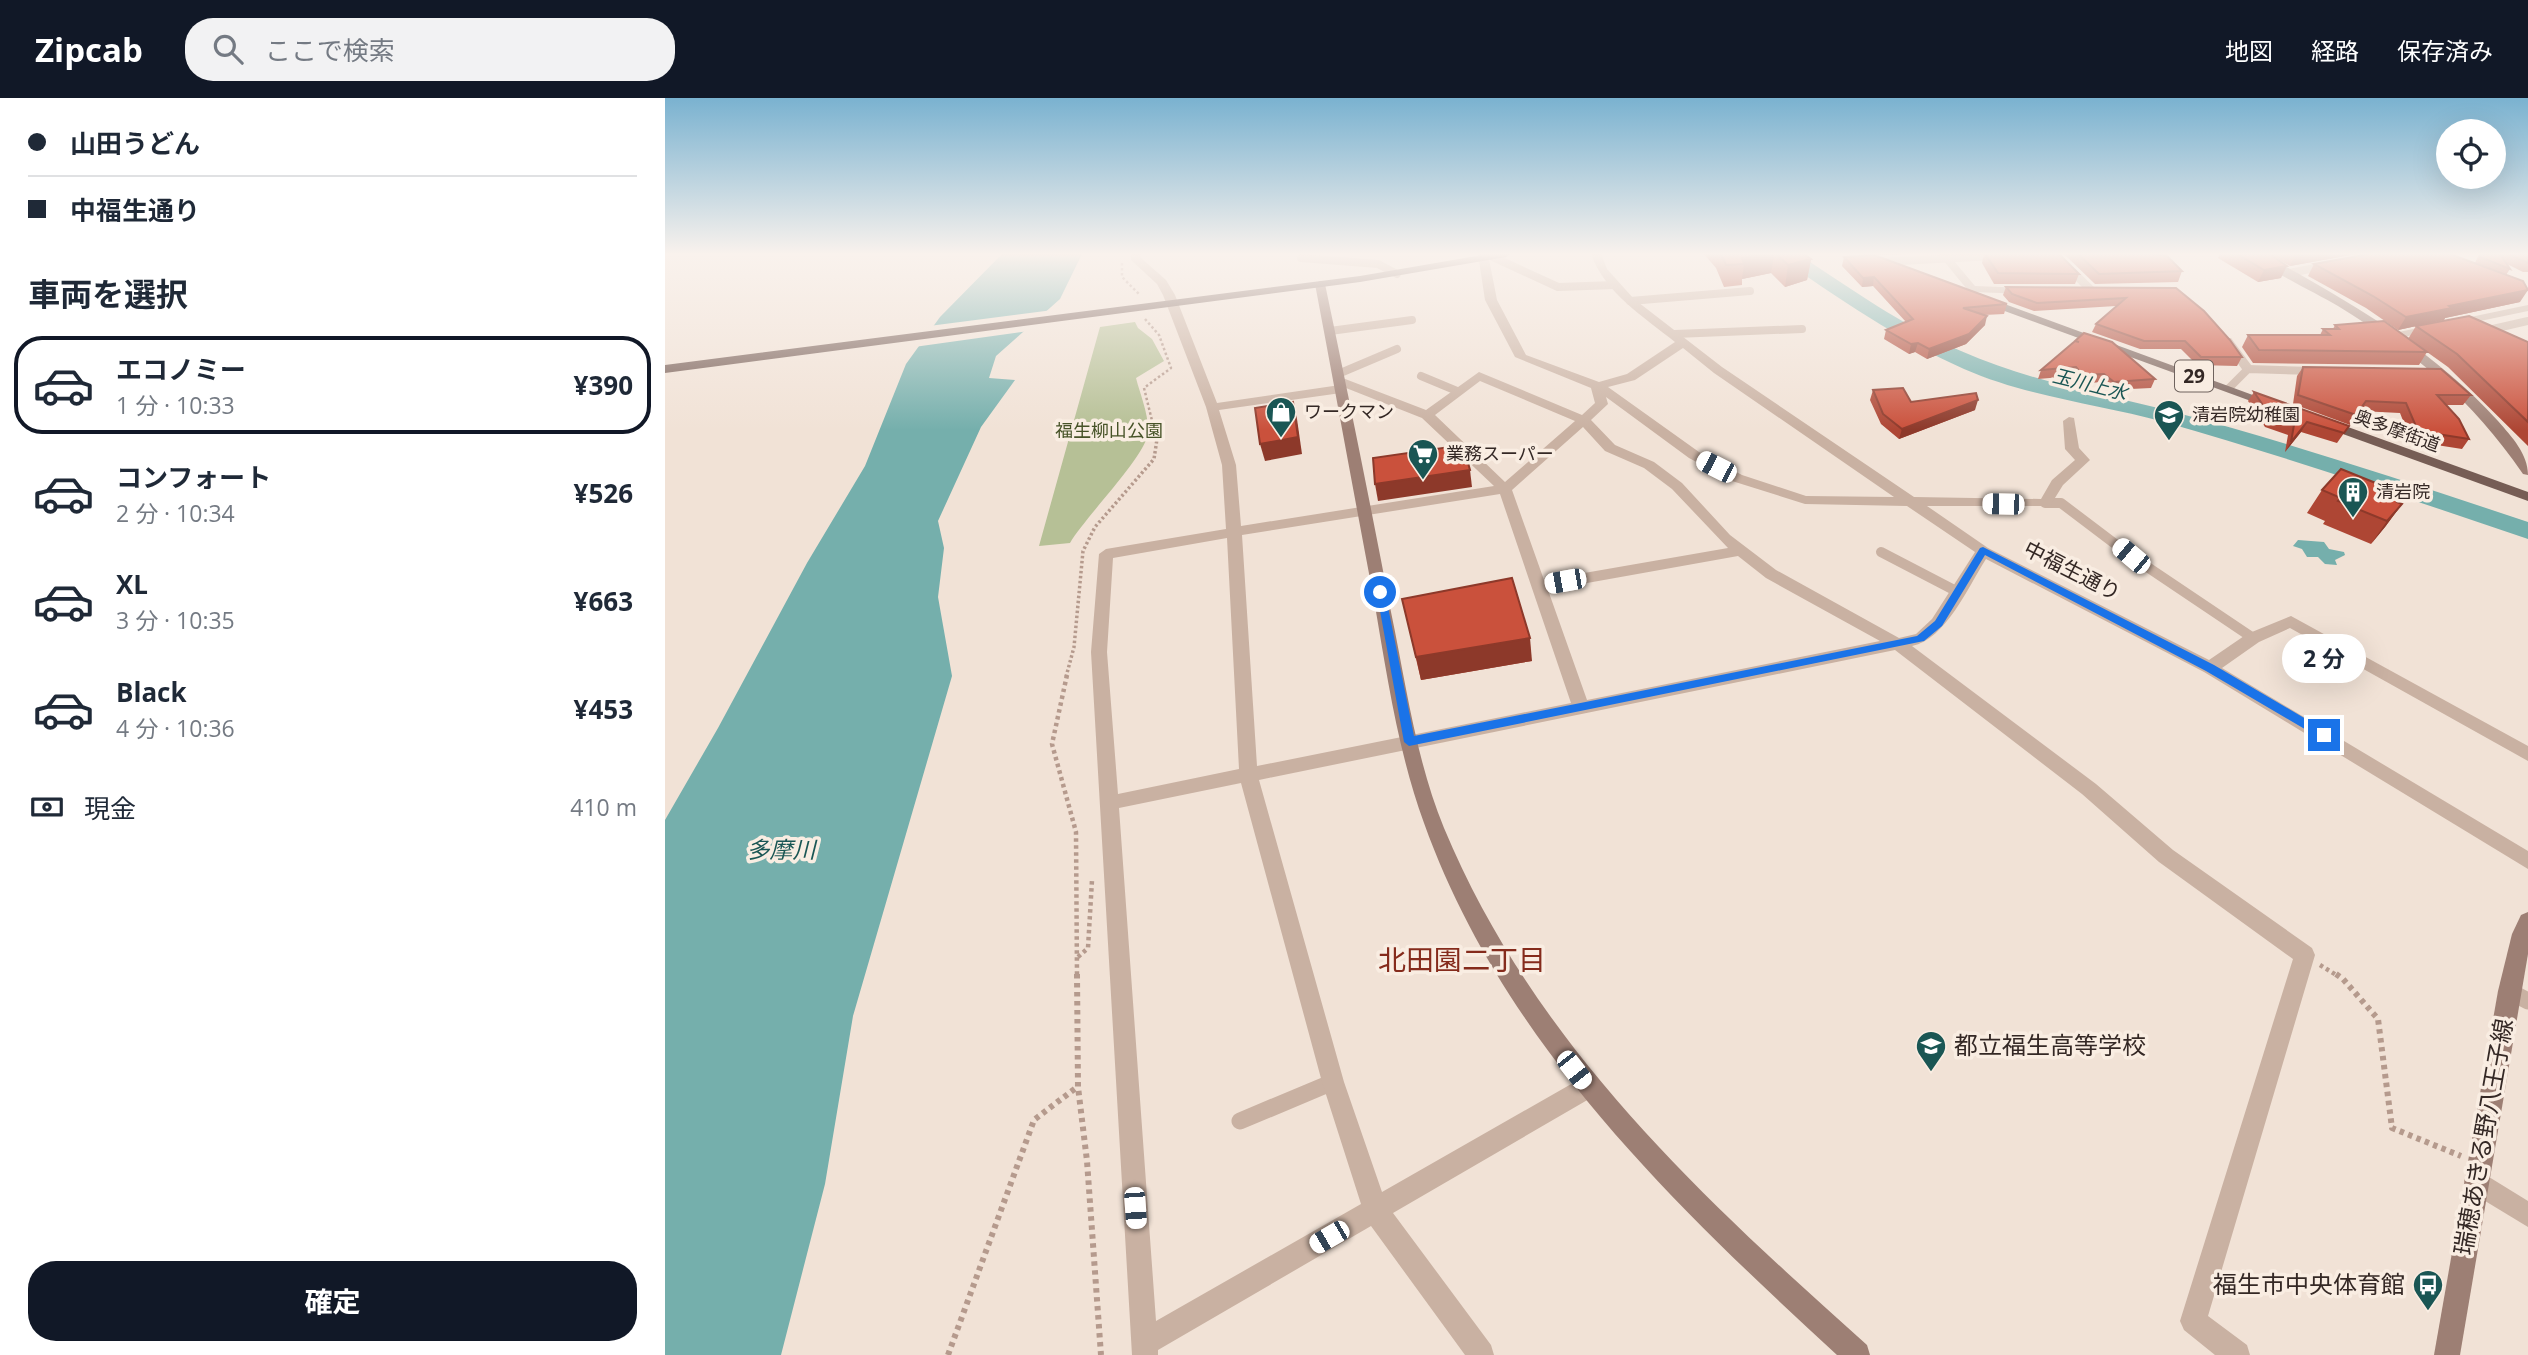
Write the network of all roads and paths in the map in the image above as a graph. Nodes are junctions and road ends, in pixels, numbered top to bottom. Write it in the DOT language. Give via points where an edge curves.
graph roads {
  1 [pos="1102,313"];
  2 [pos="1152,313"];
  3 [pos="1177,313"];
  4 [pos="1326,313"];
  5 [pos="1497,313"];
  6 [pos="1645,313"];
  7 [pos="2025,313"];
  8 [pos="2356,313"];
  9 [pos="2511,313"];
  10 [pos="1138,315"];
  11 [pos="1412,320"];
  12 [pos="2462,321"];
  13 [pos="2528,321"];
  14 [pos="1802,329"];
  15 [pos="1330,331"];
  16 [pos="2220,331"];
  17 [pos="2484,331"];
  18 [pos="2394,335"];
  19 [pos="1679,338"];
  20 [pos="2506,342"];
  21 [pos="1397,349"];
  22 [pos="1180,363"];
  23 [pos="1171,368"];
  24 [pos="665,369"];
  25 [pos="2248,369"];
  26 [pos="2324,371"];
  27 [pos="2417,372"];
  28 [pos="2444,372"];
  29 [pos="1421,376"];
  30 [pos="1339,382"];
  31 [pos="1598,386"];
  32 [pos="2229,388"];
  33 [pos="1457,391"];
  34 [pos="1212,407"];
  35 [pos="1427,415"];
  36 [pos="1585,421"];
  37 [pos="2069,421"];
  38 [pos="2522,452"];
  39 [pos="2528,471"];
  40 [pos="1505,489"];
  41 [pos="2528,497"];
  42 [pos="1909,502"];
  43 [pos="2045,503"];
  44 [pos="1364,511"];
  45 [pos="1234,532"];
  46 [pos="1742,550"];
  47 [pos="1983,551"];
  48 [pos="1881,552"];
  49 [pos="1539,586"];
  50 [pos="1956,591"];
  51 [pos="2253,638"];
  52 [pos="1898,644"];
  53 [pos="2210,668"];
  54 [pos="1581,708"];
  55 [pos="1409,742"];
  56 [pos="2528,754"];
  57 [pos="1248,774"];
  58 [pos="1108,803"];
  59 [pos="2528,861"];
  60 [pos="2528,921"];
  61 [pos="2305,955"];
  62 [pos="2519,996"];
  63 [pos="1333,1082"];
  64 [pos="1588,1087"];
  65 [pos="1240,1121"];
  66 [pos="2477,1172"];
  67 [pos="1376,1211"];
  68 [pos="2528,1215"];
  69 [pos="1145,1349"];
  70 [pos="948,1355"];
  71 [pos="1101,1355"];
  72 [pos="1481,1355"];
  73 [pos="1857,1355"];
  74 [pos="2237,1355"];
  75 [pos="2447,1355"];
  1 -- 24 [label="main road"];
  2 -- 10 [label="path"];
  3 -- 34 [label="street"];
  4 -- 15 [label="street"];
  5 -- 31 [label="street" via="1517,354"];
  6 -- 19 [label="street, 中福生通り"];
  7 -- 32 [label="main road, 奥多摩街道 / 29"];
  8 -- 18 [label="street"];
  9 -- 12 [label="street"];
  11 -- 15 [label="lane"];
  12 -- 17 [label="street"];
  12 -- 18 [label="street"];
  13 -- 17 [label="lane"];
  14 -- 19 [label="lane"];
  15 -- 30 [label="street"];
  16 -- 25 [label="street"];
  17 -- 20 [label="street"];
  18 -- 28 [label="street"];
  19 -- 31 [label="street" via="1631,377"];
  19 -- 42 [label="street, 中福生通り"];
  21 -- 30 [label="lane"];
  22 -- 23 [label="path"];
  25 -- 26 [label="lane"];
  25 -- 32 [label="lane"];
  27 -- 28 [label="lane"];
  28 -- 38 [label="street"];
  29 -- 33 [label="lane"];
  30 -- 34 [label="street"];
  30 -- 35 [label="street"];
  30 -- 44 [label="street"];
  31 -- 36 [label="street" via="1602,404"];
  31 -- 42 [label="street" via="1694,456 1769,490 1805,500"];
  32 -- 41 [label="main road, 奥多摩街道 / 29"];
  33 -- 35 [label="street"];
  33 -- 36 [label="street" via="1479,376"];
  34 -- 45 [label="street" via="1229,465"];
  35 -- 40 [label="street"];
  36 -- 40 [label="street"];
  36 -- 46 [label="street" via="1610,448 1649,466 1677,486 1703,517"];
  37 -- 43 [label="street" via="2072,449 2083,460 2057,483"];
  38 -- 39 [label="street"];
  40 -- 44 [label="street"];
  40 -- 49 [label="street"];
  42 -- 43 [label="street"];
  42 -- 47 [label="street, 中福生通り"];
  43 -- 51 [label="lane" via="2061,503"];
  44 -- 45 [label="street"];
  44 -- 55 [label="street"];
  45 -- 57 [label="street"];
  45 -- 58 [label="street" via="1106,554 1099,652"];
  46 -- 49 [label="street"];
  46 -- 52 [label="street" via="1809,597"];
  47 -- 50 [label="street"];
  47 -- 53 [label="street, 中福生通り"];
  48 -- 50 [label="lane"];
  49 -- 54 [label="street"];
  50 -- 52 [label="street" via="1938,623 1921,639"];
  51 -- 53 [label="street"];
  51 -- 56 [label="street" via="2291,621"];
  52 -- 54 [label="street"];
  52 -- 61 [label="street" via="2089,789 2117,817"];
  53 -- 59 [label="street, 中福生通り"];
  54 -- 55 [label="street"];
  55 -- 57 [label="street"];
  55 -- 64 [label="street" via="1434,825 1468,903 1525,1001"];
  57 -- 58 [label="street"];
  57 -- 63 [label="street"];
  58 -- 69 [label="street"];
  60 -- 62 [label="street, 瑞穂あきる野八王子線" via="2522,934"];
  61 -- 66 [label="path" via="2343,979 2378,1020 2392,1128"];
  61 -- 74 [label="street" via="2193,1321"];
  62 -- 66 [label="street, 瑞穂あきる野八王子線"];
  63 -- 65 [label="lane"];
  63 -- 67 [label="street"];
  64 -- 67 [label="street"];
  64 -- 73 [label="street" via="1708,1219"];
  66 -- 68 [label="street"];
  66 -- 75 [label="street, 瑞穂あきる野八王子線"];
  67 -- 69 [label="street"];
  67 -- 72 [label="street"];
  70 -- 71 [label="path" via="1034,1120 1078,1087"];
}
